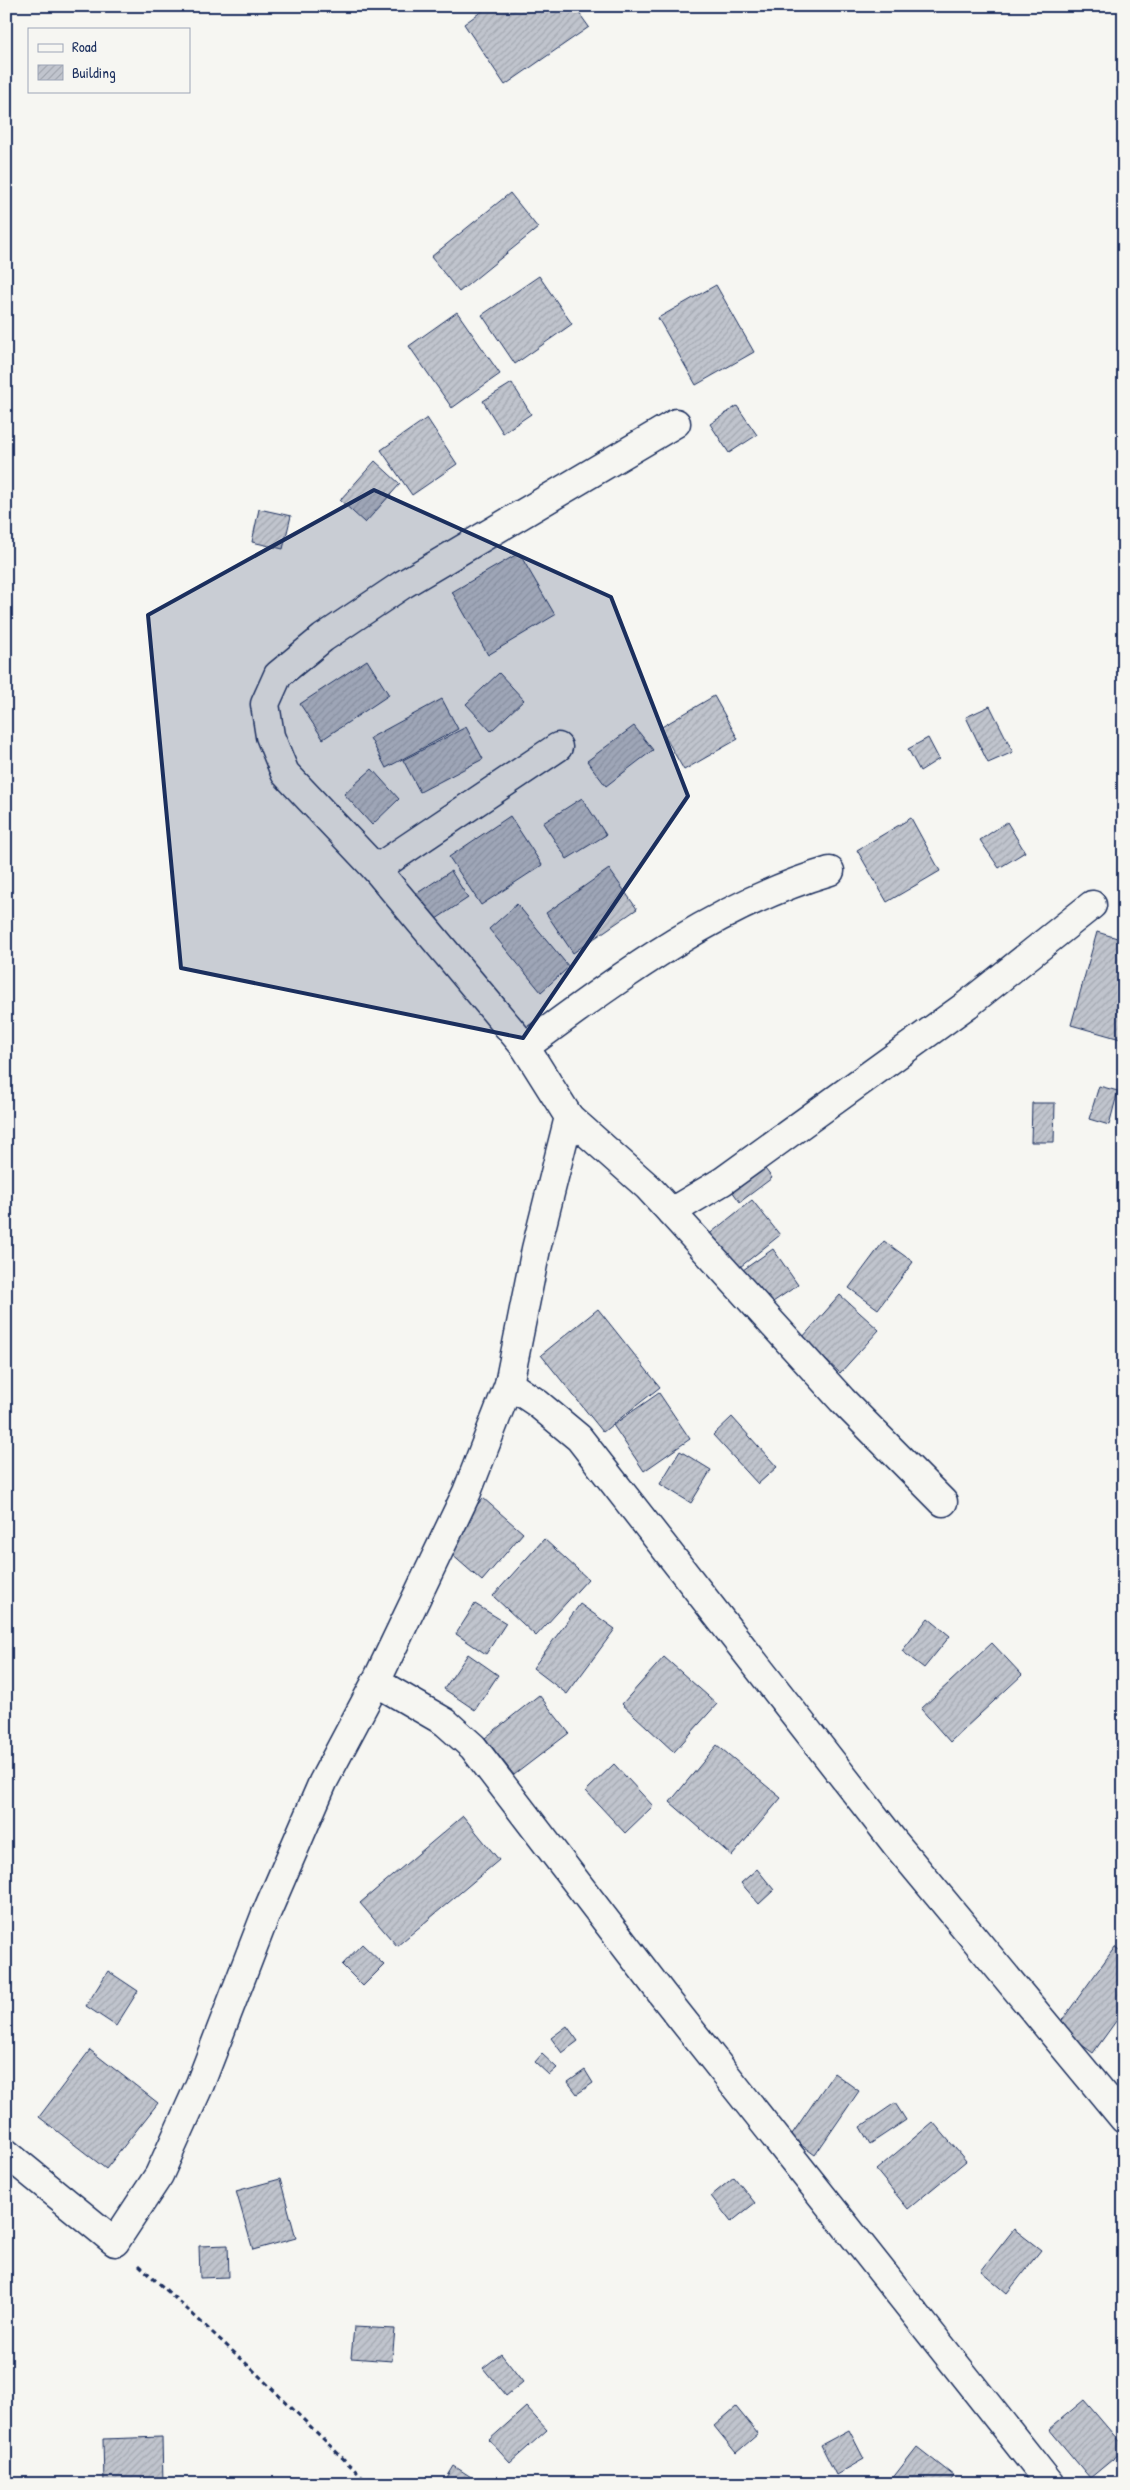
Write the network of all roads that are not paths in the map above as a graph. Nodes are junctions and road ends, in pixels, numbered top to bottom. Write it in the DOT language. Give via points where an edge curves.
graph roads {
  1 [pos="676,423"];
  2 [pos="558,747"];
  3 [pos="376,869"];
  4 [pos="830,871"];
  5 [pos="1092,906"];
  6 [pos="525,1046"];
  7 [pos="569,1117"];
  8 [pos="671,1212"];
  9 [pos="509,1384"];
  10 [pos="943,1502"];
  11 [pos="376,1682"];
  12 [pos="1124,2119"];
  13 [pos="6,2153"];
  14 [pos="1050,2484"];
  1 -- 3 [label="street" via="402,586 323,638 278,674 265,704 270,736 285,773"];
  2 -- 3 [label="street"];
  3 -- 6 [label="street"];
  4 -- 6 [label="street" via="790,883 687,934"];
  5 -- 8 [label="street" via="960,1010 723,1181"];
  6 -- 7 [label="street"];
  7 -- 8 [label="street" via="648,1187"];
  7 -- 9 [label="street" via="536,1249"];
  8 -- 10 [label="street" via="842,1400"];
  9 -- 11 [label="street" via="467,1492"];
  9 -- 12 [label="street" via="579,1438 896,1843"];
  11 -- 13 [label="street" via="323,1782 159,2176 115,2242"];
  11 -- 14 [label="street" via="445,1722 473,1747 662,1994"];
}
